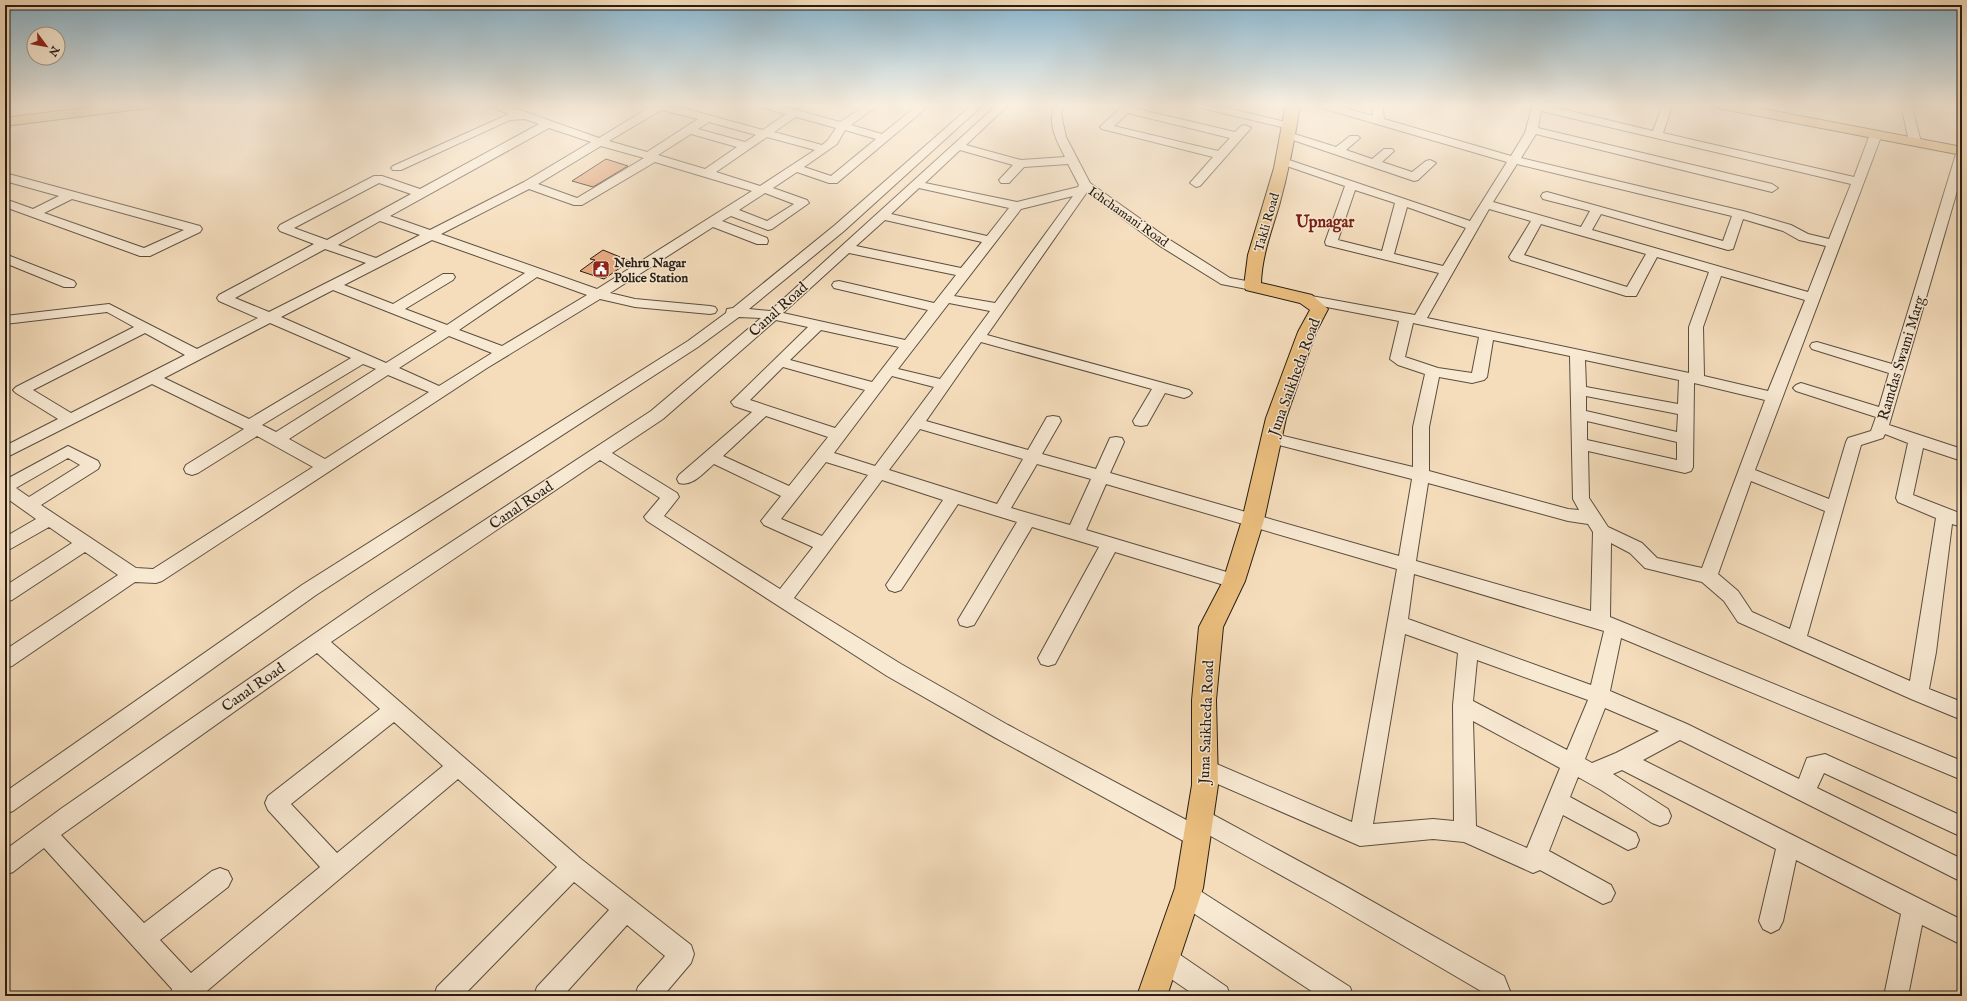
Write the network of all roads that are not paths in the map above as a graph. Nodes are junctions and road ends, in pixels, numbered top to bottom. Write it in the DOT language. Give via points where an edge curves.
graph roads {
  1 [pos="433,151"];
  2 [pos="500,151"];
  3 [pos="586,151"];
  4 [pos="630,151"];
  5 [pos="660,151"];
  6 [pos="739,151"];
  7 [pos="821,151"];
  8 [pos="869,151"];
  9 [pos="926,151"];
  10 [pos="953,151"];
  11 [pos="974,151"];
  12 [pos="1067,151"];
  13 [pos="1203,151"];
  14 [pos="1225,151"];
  15 [pos="1284,151"];
  16 [pos="1334,151"];
  17 [pos="1388,151"];
  18 [pos="1482,151"];
  19 [pos="1519,151"];
  20 [pos="1617,151"];
  21 [pos="1724,151"];
  22 [pos="1870,151"];
  23 [pos="1337,152"];
  24 [pos="1962,152"];
  25 [pos="1221,155"];
  26 [pos="651,157"];
  27 [pos="1072,160"];
  28 [pos="1514,160"];
  29 [pos="1282,161"];
  30 [pos="1430,163"];
  31 [pos="1021,164"];
  32 [pos="1373,164"];
  33 [pos="795,168"];
  34 [pos="707,173"];
  35 [pos="5,177"];
  36 [pos="1005,180"];
  37 [pos="1858,182"];
  38 [pos="1196,183"];
  39 [pos="915,184"];
  40 [pos="528,185"];
  41 [pos="1351,185"];
  42 [pos="397,186"];
  43 [pos="1083,188"];
  44 [pos="1772,188"];
  45 [pos="762,190"];
  46 [pos="422,194"];
  47 [pos="70,195"];
  48 [pos="1547,196"];
  49 [pos="1402,202"];
  50 [pos="1486,204"];
  51 [pos="1017,206"];
  52 [pos="8,207"];
  53 [pos="1597,209"];
  54 [pos="730,211"];
  55 [pos="32,214"];
  56 [pos="1739,214"];
  57 [pos="881,215"];
  58 [pos="380,217"];
  59 [pos="1538,219"];
  60 [pos="712,222"];
  61 [pos="1474,226"];
  62 [pos="1584,233"];
  63 [pos="433,235"];
  64 [pos="990,240"];
  65 [pos="762,241"];
  66 [pos="326,244"];
  67 [pos="1833,244"];
  68 [pos="846,248"];
  69 [pos="1653,253"];
  70 [pos="1387,256"];
  71 [pos="8,262"];
  72 [pos="379,263"];
  73 [pos="1716,270"];
  74 [pos="1447,271"];
  75 [pos="535,272"];
  76 [pos="964,273"];
  77 [pos="448,277"];
  78 [pos="69,284"];
  79 [pos="334,286"];
  80 [pos="839,286"];
  81 [pos="1252,286"];
  82 [pos="598,294"];
  83 [pos="1813,298"];
  84 [pos="1306,299"];
  85 [pos="941,303"];
  86 [pos="998,308"];
  87 [pos="394,310"];
  88 [pos="723,311"];
  89 [pos="773,315"];
  90 [pos="269,318"];
  91 [pos="1413,319"];
  92 [pos="5,320"];
  93 [pos="818,325"];
  94 [pos="144,327"];
  95 [pos="447,331"];
  96 [pos="1487,334"];
  97 [pos="978,337"];
  98 [pos="908,345"];
  99 [pos="1816,346"];
  100 [pos="503,352"];
  101 [pos="1576,353"];
  102 [pos="197,354"];
  103 [pos="362,358"];
  104 [pos="780,362"];
  105 [pos="387,369"];
  106 [pos="889,371"];
  107 [pos="1433,371"];
  108 [pos="1897,371"];
  109 [pos="152,378"];
  110 [pos="1692,378"];
  111 [pos="943,385"];
  112 [pos="1161,386"];
  113 [pos="875,388"];
  114 [pos="1801,388"];
  115 [pos="1578,390"];
  116 [pos="441,392"];
  117 [pos="1184,393"];
  118 [pos="1774,397"];
  119 [pos="763,410"];
  120 [pos="1686,411"];
  121 [pos="1578,414"];
  122 [pos="70,419"];
  123 [pos="1053,421"];
  124 [pos="1141,421"];
  125 [pos="1882,421"];
  126 [pos="916,423"];
  127 [pos="253,427"];
  128 [pos="839,435"];
  129 [pos="1271,438"];
  130 [pos="277,439"];
  131 [pos="1685,439"];
  132 [pos="1918,440"];
  133 [pos="1116,442"];
  134 [pos="1579,444"];
  135 [pos="5,453"];
  136 [pos="600,453"];
  137 [pos="823,455"];
  138 [pos="1962,455"];
  139 [pos="712,457"];
  140 [pos="1032,458"];
  141 [pos="325,466"];
  142 [pos="192,469"];
  143 [pos="878,472"];
  144 [pos="1746,473"];
  145 [pos="1421,475"];
  146 [pos="1100,477"];
  147 [pos="685,479"];
  148 [pos="7,493"];
  149 [pos="792,494"];
  150 [pos="954,497"];
  151 [pos="28,505"];
  152 [pos="1835,508"];
  153 [pos="1001,511"];
  154 [pos="1945,515"];
  155 [pos="49,519"];
  156 [pos="1028,519"];
  157 [pos="1253,520"];
  158 [pos="1962,521"];
  159 [pos="1598,524"];
  160 [pos="1075,534"];
  161 [pos="85,544"];
  162 [pos="1110,544"];
  163 [pos="5,545"];
  164 [pos="824,545"];
  165 [pos="1406,565"];
  166 [pos="132,576"];
  167 [pos="1708,576"];
  168 [pos="1234,581"];
  169 [pos="895,585"];
  170 [pos="5,595"];
  171 [pos="782,600"];
  172 [pos="967,620"];
  173 [pos="1397,624"];
  174 [pos="1607,624"];
  175 [pos="1797,639"];
  176 [pos="318,642"];
  177 [pos="1468,649"];
  178 [pos="1048,658"];
  179 [pos="5,660"];
  180 [pos="1918,693"];
  181 [pos="1599,696"];
  182 [pos="1463,705"];
  183 [pos="394,710"];
  184 [pos="1962,711"];
  185 [pos="1680,730"];
  186 [pos="1623,760"];
  187 [pos="458,766"];
  188 [pos="1204,768"];
  189 [pos="1581,769"];
  190 [pos="1962,771"];
  191 [pos="1805,792"];
  192 [pos="1558,801"];
  193 [pos="5,804"];
  194 [pos="1660,816"];
  195 [pos="1962,827"];
  196 [pos="1198,828"];
  197 [pos="1466,832"];
  198 [pos="45,834"];
  199 [pos="1360,836"];
  200 [pos="1628,840"];
  201 [pos="1788,844"];
  202 [pos="1536,856"];
  203 [pos="5,864"];
  204 [pos="573,867"];
  205 [pos="336,868"];
  206 [pos="1962,871"];
  207 [pos="220,879"];
  208 [pos="1603,893"];
  209 [pos="1186,895"];
  210 [pos="1914,908"];
  211 [pos="626,910"];
  212 [pos="1771,921"];
  213 [pos="1962,933"];
  214 [pos="143,939"];
  215 [pos="1164,959"];
  216 [pos="186,993"];
  217 [pos="446,996"];
  218 [pos="546,996"];
  219 [pos="647,996"];
  220 [pos="1152,996"];
  221 [pos="1218,996"];
  222 [pos="1341,996"];
  223 [pos="1500,996"];
  224 [pos="1896,996"];
  1 -- 42 [label="street" via="395,168"];
  2 -- 46 [label="street"];
  3 -- 40 [label="street"];
  4 -- 26 [label="street"];
  5 -- 26 [label="street"];
  6 -- 34 [label="street"];
  7 -- 33 [label="street"];
  8 -- 33 [label="street" via="833,180"];
  9 -- 88 [label="street" via="786,274"];
  10 -- 39 [label="street, Canal Road"];
  11 -- 31 [label="street"];
  12 -- 27 [label="street, Ichchamani Road"];
  13 -- 25 [label="street"];
  14 -- 25 [label="street"];
  15 -- 29 [label="main road, Takli Road"];
  16 -- 23 [label="street"];
  17 -- 32 [label="street"];
  18 -- 28 [label="street"];
  19 -- 28 [label="street"];
  20 -- 44 [label="street"];
  21 -- 37 [label="street"];
  22 -- 37 [label="street"];
  23 -- 32 [label="street"];
  24 -- 108 [label="street, Ramdas Swami Marg"];
  25 -- 38 [label="street"];
  26 -- 34 [label="street"];
  26 -- 40 [label="street" via="578,202"];
  27 -- 31 [label="street"];
  27 -- 43 [label="street, Ichchamani Road"];
  28 -- 50 [label="street"];
  28 -- 56 [label="street"];
  29 -- 41 [label="street"];
  29 -- 81 [label="main road, Takli Road" via="1252,270"];
  30 -- 32 [label="street" via="1414,177"];
  31 -- 36 [label="street"];
  33 -- 45 [label="street"];
  34 -- 45 [label="street"];
  35 -- 47 [label="street"];
  37 -- 67 [label="street"];
  39 -- 51 [label="street"];
  39 -- 57 [label="street, Canal Road"];
  40 -- 63 [label="street"];
  41 -- 49 [label="street"];
  41 -- 70 [label="street" via="1331,242"];
  42 -- 46 [label="street"];
  42 -- 66 [label="street" via="378,179 284,228"];
  43 -- 51 [label="street"];
  43 -- 81 [label="street, Ichchamani Road" via="1226,281"];
  43 -- 86 [label="street"];
  45 -- 54 [label="street"];
  45 -- 54 [label="street" via="803,203 768,226"];
  46 -- 58 [label="street"];
  47 -- 55 [label="street"];
  47 -- 55 [label="street" via="196,229 145,253"];
  48 -- 53 [label="street"];
  49 -- 61 [label="street"];
  49 -- 70 [label="street"];
  50 -- 59 [label="street"];
  50 -- 61 [label="street"];
  51 -- 64 [label="street"];
  52 -- 55 [label="street"];
  53 -- 56 [label="street" via="1728,246"];
  53 -- 62 [label="street"];
  54 -- 60 [label="street"];
  56 -- 67 [label="street" via="1787,228 1804,237"];
  57 -- 64 [label="street"];
  57 -- 68 [label="street, Canal Road"];
  58 -- 63 [label="street"];
  58 -- 66 [label="street"];
  59 -- 62 [label="street"];
  59 -- 69 [label="street" via="1516,257 1631,294"];
  60 -- 65 [label="street"];
  60 -- 82 [label="street"];
  61 -- 74 [label="street"];
  62 -- 69 [label="street"];
  63 -- 72 [label="street"];
  63 -- 75 [label="street"];
  64 -- 76 [label="street"];
  66 -- 72 [label="street"];
  66 -- 90 [label="street" via="224,298"];
  67 -- 83 [label="street"];
  68 -- 76 [label="street"];
  68 -- 89 [label="street, Canal Road"];
  69 -- 73 [label="street"];
  70 -- 74 [label="street"];
  71 -- 78 [label="street"];
  72 -- 79 [label="street"];
  73 -- 83 [label="street"];
  73 -- 110 [label="street" via="1696,327"];
  74 -- 91 [label="street"];
  75 -- 82 [label="street"];
  75 -- 95 [label="street"];
  76 -- 85 [label="street"];
  77 -- 87 [label="street"];
  79 -- 87 [label="street"];
  79 -- 90 [label="street"];
  80 -- 85 [label="street"];
  81 -- 84 [label="main road"];
  82 -- 88 [label="street" via="635,303"];
  82 -- 100 [label="street"];
  83 -- 118 [label="street"];
  84 -- 91 [label="street"];
  84 -- 129 [label="main road, Juna Saikheda Road" via="1319,309 1307,332"];
  85 -- 86 [label="street"];
  85 -- 98 [label="street"];
  86 -- 97 [label="street"];
  87 -- 95 [label="street"];
  88 -- 89 [label="street"];
  88 -- 193 [label="street" via="693,344 309,590"];
  89 -- 93 [label="street"];
  89 -- 136 [label="street, Canal Road" via="657,415"];
  90 -- 102 [label="street"];
  90 -- 103 [label="street"];
  91 -- 96 [label="street"];
  91 -- 107 [label="street" via="1397,359 1405,364"];
  92 -- 94 [label="street" via="109,308"];
  93 -- 98 [label="street"];
  93 -- 104 [label="street"];
  94 -- 102 [label="street"];
  94 -- 122 [label="street" via="21,390"];
  95 -- 100 [label="street"];
  95 -- 105 [label="street"];
  96 -- 101 [label="street"];
  96 -- 107 [label="street" via="1478,377 1473,379"];
  97 -- 111 [label="street"];
  97 -- 112 [label="street"];
  98 -- 106 [label="street"];
  99 -- 108 [label="street"];
  100 -- 116 [label="street"];
  101 -- 110 [label="street"];
  101 -- 115 [label="street"];
  102 -- 109 [label="street"];
  103 -- 105 [label="street"];
  103 -- 127 [label="street"];
  104 -- 113 [label="street"];
  104 -- 119 [label="street" via="739,402"];
  105 -- 116 [label="street"];
  105 -- 130 [label="street"];
  106 -- 111 [label="street"];
  106 -- 113 [label="street"];
  107 -- 145 [label="street" via="1420,427"];
  108 -- 125 [label="street, Ramdas Swami Marg"];
  109 -- 122 [label="street"];
  109 -- 127 [label="street"];
  110 -- 118 [label="street"];
  110 -- 120 [label="street"];
  111 -- 126 [label="street"];
  112 -- 117 [label="street"];
  112 -- 124 [label="street"];
  113 -- 128 [label="street"];
  114 -- 125 [label="street"];
  115 -- 120 [label="street"];
  115 -- 121 [label="street"];
  116 -- 141 [label="street"];
  118 -- 144 [label="street"];
  119 -- 128 [label="street"];
  119 -- 139 [label="street"];
  120 -- 131 [label="street"];
  121 -- 131 [label="street"];
  121 -- 134 [label="street"];
  122 -- 135 [label="street"];
  123 -- 140 [label="street"];
  125 -- 132 [label="street"];
  125 -- 152 [label="street, Ramdas Swami Marg" via="1876,434 1854,442"];
  126 -- 140 [label="street"];
  126 -- 143 [label="street"];
  127 -- 130 [label="street"];
  127 -- 142 [label="street"];
  128 -- 137 [label="street"];
  129 -- 145 [label="street"];
  129 -- 157 [label="main road, Juna Saikheda Road"];
  130 -- 141 [label="street"];
  131 -- 134 [label="street" via="1685,467"];
  132 -- 138 [label="street"];
  132 -- 154 [label="street" via="1904,498"];
  133 -- 146 [label="street"];
  134 -- 159 [label="street" via="1581,499"];
  136 -- 171 [label="street" via="670,497 653,516"];
  136 -- 176 [label="street, Canal Road"];
  137 -- 143 [label="street"];
  137 -- 149 [label="street"];
  139 -- 147 [label="street"];
  139 -- 149 [label="street"];
  140 -- 146 [label="street"];
  140 -- 153 [label="street"];
  141 -- 166 [label="street" via="156,576"];
  143 -- 150 [label="street"];
  143 -- 164 [label="street"];
  144 -- 152 [label="street"];
  144 -- 167 [label="street"];
  145 -- 159 [label="street"];
  145 -- 165 [label="street"];
  146 -- 157 [label="street"];
  146 -- 160 [label="street"];
  148 -- 151 [label="street"];
  148 -- 151 [label="street" via="68,451 92,465"];
  149 -- 164 [label="street" via="770,520"];
  150 -- 153 [label="street"];
  150 -- 169 [label="street"];
  151 -- 155 [label="street"];
  152 -- 175 [label="street, Ramdas Swami Marg"];
  153 -- 156 [label="street"];
  154 -- 158 [label="street"];
  154 -- 180 [label="street"];
  155 -- 161 [label="street"];
  155 -- 163 [label="street"];
  156 -- 160 [label="street"];
  156 -- 172 [label="street"];
  157 -- 165 [label="street"];
  157 -- 168 [label="main road, Juna Saikheda Road"];
  159 -- 167 [label="street" via="1636,548 1651,563"];
  159 -- 174 [label="street"];
  160 -- 162 [label="street"];
  161 -- 166 [label="street"];
  161 -- 170 [label="street"];
  162 -- 168 [label="street"];
  162 -- 178 [label="street"];
  164 -- 171 [label="street"];
  165 -- 173 [label="street"];
  165 -- 174 [label="street"];
  166 -- 179 [label="street"];
  167 -- 175 [label="street" via="1730,596 1745,617"];
  168 -- 188 [label="main road, Juna Saikheda Road" via="1211,627 1204,700"];
  171 -- 196 [label="street" via="894,670 1001,731"];
  173 -- 177 [label="street"];
  173 -- 199 [label="street"];
  174 -- 181 [label="street"];
  174 -- 190 [label="street"];
  175 -- 180 [label="street"];
  176 -- 183 [label="street"];
  176 -- 198 [label="street, Canal Road"];
  177 -- 181 [label="street"];
  177 -- 182 [label="street"];
  180 -- 184 [label="street"];
  181 -- 185 [label="street"];
  181 -- 189 [label="street"];
  182 -- 189 [label="street"];
  182 -- 197 [label="street"];
  183 -- 187 [label="street"];
  183 -- 205 [label="street" via="276,802"];
  185 -- 186 [label="street"];
  185 -- 191 [label="street"];
  186 -- 189 [label="street"];
  186 -- 201 [label="street"];
  187 -- 204 [label="street"];
  187 -- 205 [label="street"];
  188 -- 196 [label="main road, Juna Saikheda Road" via="1205,785"];
  188 -- 199 [label="street"];
  189 -- 192 [label="street"];
  189 -- 194 [label="street" via="1609,783"];
  191 -- 195 [label="street" via="1815,765 1825,763"];
  191 -- 206 [label="street"];
  192 -- 200 [label="street"];
  192 -- 202 [label="street"];
  196 -- 209 [label="main road, Juna Saikheda Road"];
  196 -- 223 [label="street" via="1338,894 1495,985"];
  197 -- 199 [label="street" via="1433,829"];
  197 -- 202 [label="street" via="1533,862"];
  198 -- 203 [label="street, Canal Road"];
  198 -- 214 [label="street"];
  201 -- 210 [label="street"];
  201 -- 212 [label="street"];
  202 -- 208 [label="street"];
  204 -- 211 [label="street"];
  204 -- 217 [label="street"];
  205 -- 216 [label="street"];
  207 -- 214 [label="street"];
  209 -- 215 [label="main road, Juna Saikheda Road"];
  209 -- 222 [label="street"];
  210 -- 213 [label="street"];
  210 -- 224 [label="street"];
  211 -- 218 [label="street"];
  211 -- 219 [label="street" via="682,954"];
  214 -- 216 [label="street"];
  215 -- 220 [label="main road, Juna Saikheda Road"];
  215 -- 221 [label="street"];
}
